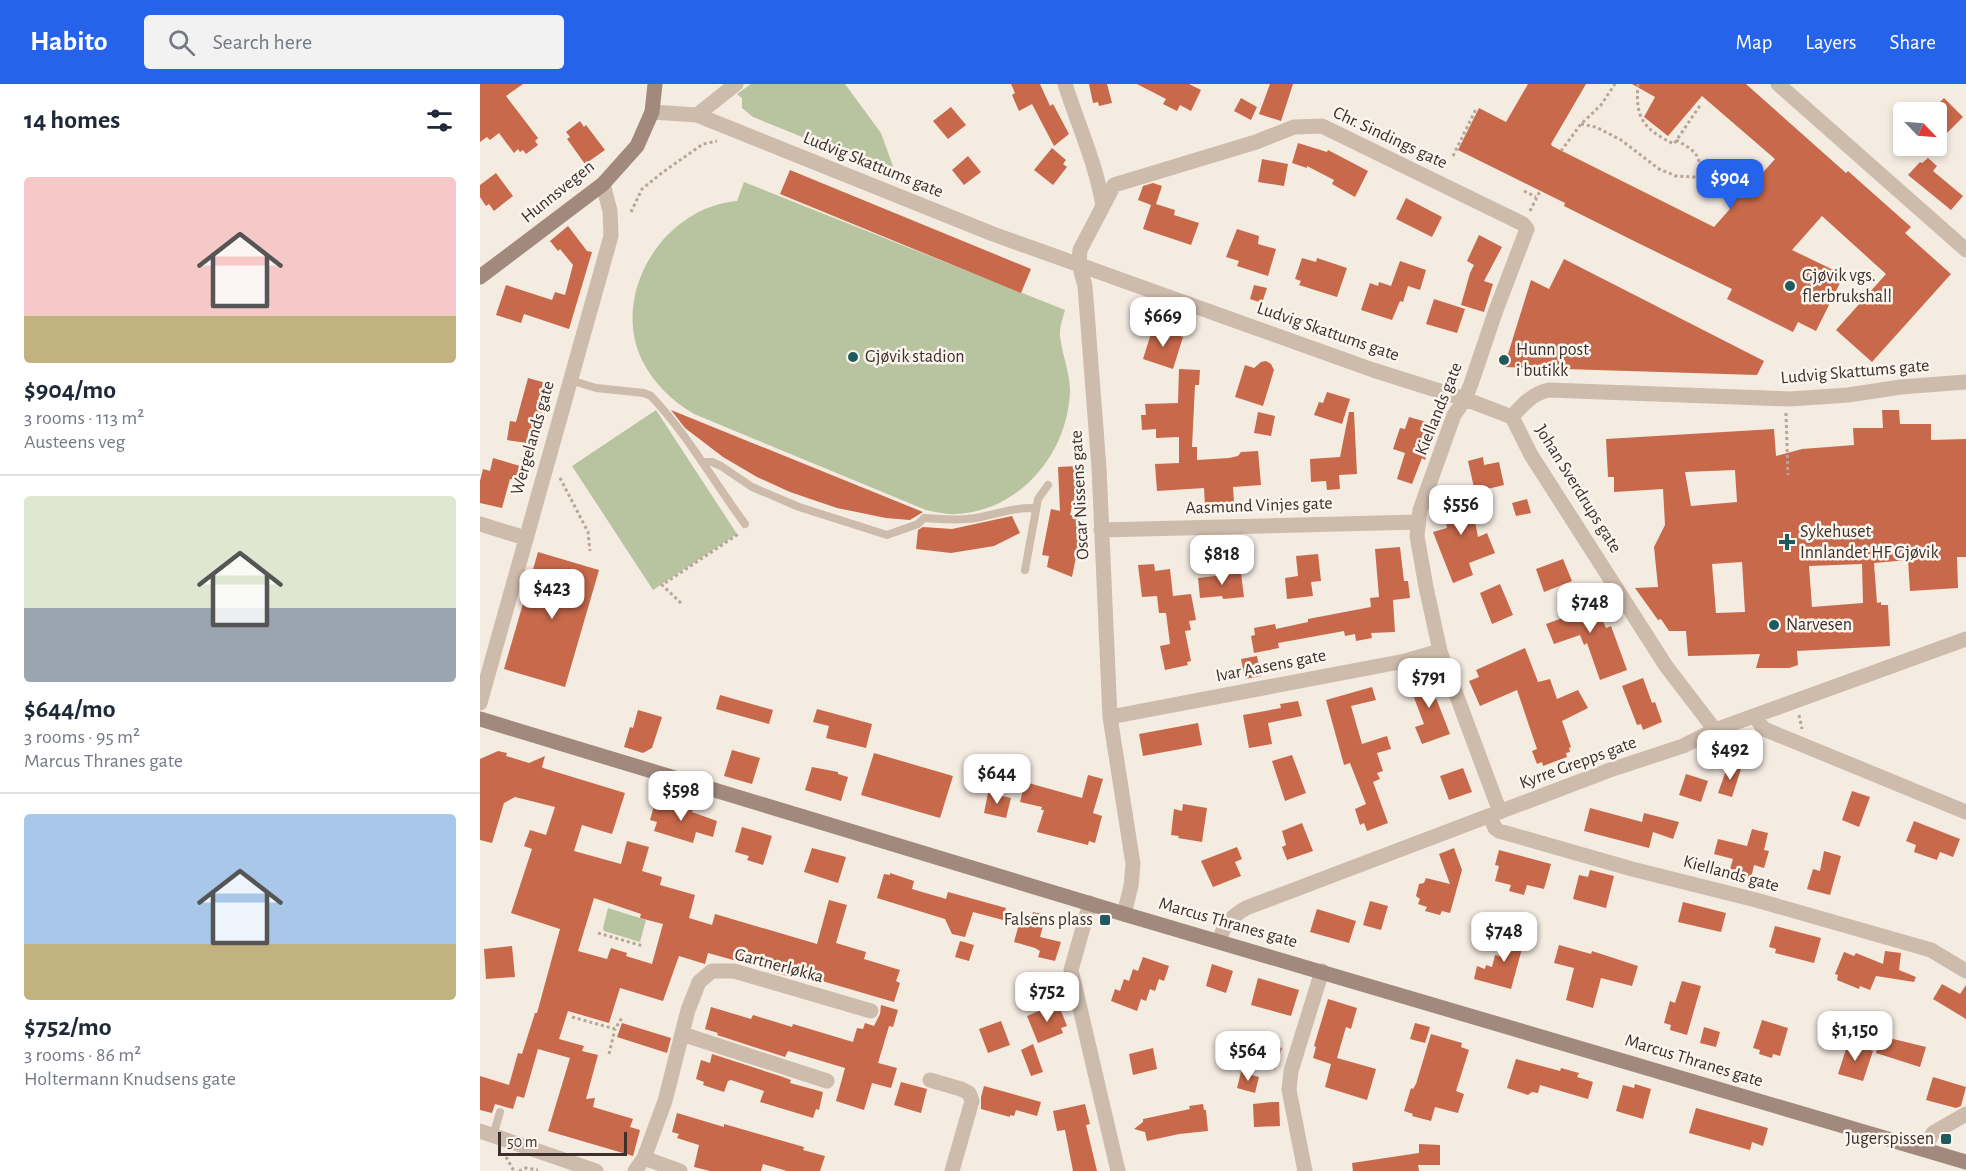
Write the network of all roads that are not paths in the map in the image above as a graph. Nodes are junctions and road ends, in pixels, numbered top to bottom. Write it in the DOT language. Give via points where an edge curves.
graph roads {
  1 [pos="655,84"];
  2 [pos="736,84"];
  3 [pos="1065,84"];
  4 [pos="1778,84"];
  5 [pos="652,112"];
  6 [pos="697,115"];
  7 [pos="603,184"];
  8 [pos="1103,206"];
  9 [pos="1525,226"];
  10 [pos="1966,250"];
  11 [pos="1079,264"];
  12 [pos="480,277"];
  13 [pos="570,380"];
  14 [pos="1966,382"];
  15 [pos="1465,399"];
  16 [pos="1512,417"];
  17 [pos="702,462"];
  18 [pos="1048,485"];
  19 [pos="1036,508"];
  20 [pos="1418,522"];
  21 [pos="480,524"];
  22 [pos="745,524"];
  23 [pos="1101,530"];
  24 [pos="525,538"];
  25 [pos="1025,570"];
  26 [pos="1966,639"];
  27 [pos="1440,651"];
  28 [pos="480,703"];
  29 [pos="1754,716"];
  30 [pos="1110,717"];
  31 [pos="480,719"];
  32 [pos="1715,730"];
  33 [pos="1966,812"];
  34 [pos="1495,814"];
  35 [pos="1090,903"];
  36 [pos="1124,914"];
  37 [pos="1219,940"];
  38 [pos="1322,971"];
  39 [pos="1966,971"];
  40 [pos="871,1011"];
  41 [pos="682,1034"];
  42 [pos="827,1080"];
  43 [pos="930,1080"];
  44 [pos="500,1112"];
  45 [pos="1966,1114"];
  46 [pos="486,1133"];
  47 [pos="1926,1150"];
  48 [pos="1966,1161"];
  49 [pos="640,1165"];
  50 [pos="596,1171"];
  51 [pos="680,1171"];
  52 [pos="952,1171"];
  53 [pos="1118,1171"];
  54 [pos="1305,1171"];
  1 -- 5 [label="main road, Hunnsvegen"];
  2 -- 6 [label="street"];
  3 -- 8 [label="street" via="1087,144"];
  4 -- 10 [label="street"];
  5 -- 6 [label="street"];
  5 -- 7 [label="main road, Hunnsvegen" via="637,146"];
  6 -- 11 [label="street, Ludvig Skattums gate" via="993,234"];
  7 -- 12 [label="main road, Hunnsvegen"];
  7 -- 13 [label="street, Wergelands gate" via="611,236"];
  8 -- 9 [label="street, Chr. Sindings gate" via="1114,185 1294,127 1322,126"];
  8 -- 11 [label="street, Oscar Nissens gate" via="1080,250"];
  9 -- 15 [label="street, Kiellands gate"];
  11 -- 15 [label="street, Ludvig Skattums gate"];
  11 -- 23 [label="street, Oscar Nissens gate" via="1090,345"];
  13 -- 17 [label="lane" via="651,396"];
  13 -- 24 [label="street, Wergelands gate"];
  14 -- 16 [label="street, Ludvig Skattums gate" via="1790,399 1549,390 1522,405"];
  15 -- 16 [label="street, Ludvig Skattums gate"];
  15 -- 20 [label="street, Kiellands gate" via="1454,415"];
  16 -- 32 [label="street, Johan Sverdrups gate" via="1666,666"];
  17 -- 19 [label="lane" via="721,465 752,487 799,507 887,535 924,518 959,520 1010,509"];
  17 -- 22 [label="lane"];
  18 -- 19 [label="lane"];
  19 -- 25 [label="lane"];
  20 -- 23 [label="street, Aasmund Vinjes gate"];
  20 -- 27 [label="street, Kiellands gate" via="1417,536"];
  21 -- 24 [label="street"];
  23 -- 30 [label="street, Oscar Nissens gate"];
  24 -- 28 [label="street, Wergelands gate"];
  26 -- 29 [label="street, Kyrre Grepps gate"];
  27 -- 30 [label="street, Ivar Aasens gate"];
  27 -- 34 [label="street, Kiellands gate"];
  29 -- 32 [label="street, Kyrre Grepps gate"];
  29 -- 33 [label="street" via="1764,729"];
  30 -- 36 [label="street, Oscar Nissens gate" via="1132,864"];
  31 -- 35 [label="main road, Marcus Thranes gate"];
  32 -- 34 [label="street, Kyrre Grepps gate" via="1683,746"];
  34 -- 37 [label="street, Kyrre Grepps gate" via="1246,908 1227,921"];
  34 -- 39 [label="street, Kiellands gate" via="1495,828 1499,831 1931,950"];
  35 -- 36 [label="main road, Marcus Thranes gate"];
  35 -- 53 [label="street" via="1071,970"];
  36 -- 37 [label="main road, Marcus Thranes gate"];
  37 -- 38 [label="main road, Marcus Thranes gate"];
  38 -- 47 [label="main road, Marcus Thranes gate"];
  38 -- 54 [label="street" via="1291,1071 1289,1090"];
  40 -- 41 [label="street, Gartnerløkka" via="734,971 712,971 699,982"];
  41 -- 42 [label="street"];
  41 -- 49 [label="street, Gartnerløkka" via="665,1101"];
  43 -- 52 [label="street" via="969,1093 972,1101"];
  44 -- 46 [label="lane"];
  45 -- 47 [label="street" via="1933,1133"];
  46 -- 50 [label="street"];
  47 -- 48 [label="main road, Marcus Thranes gate"];
  49 -- 51 [label="street"];
}
